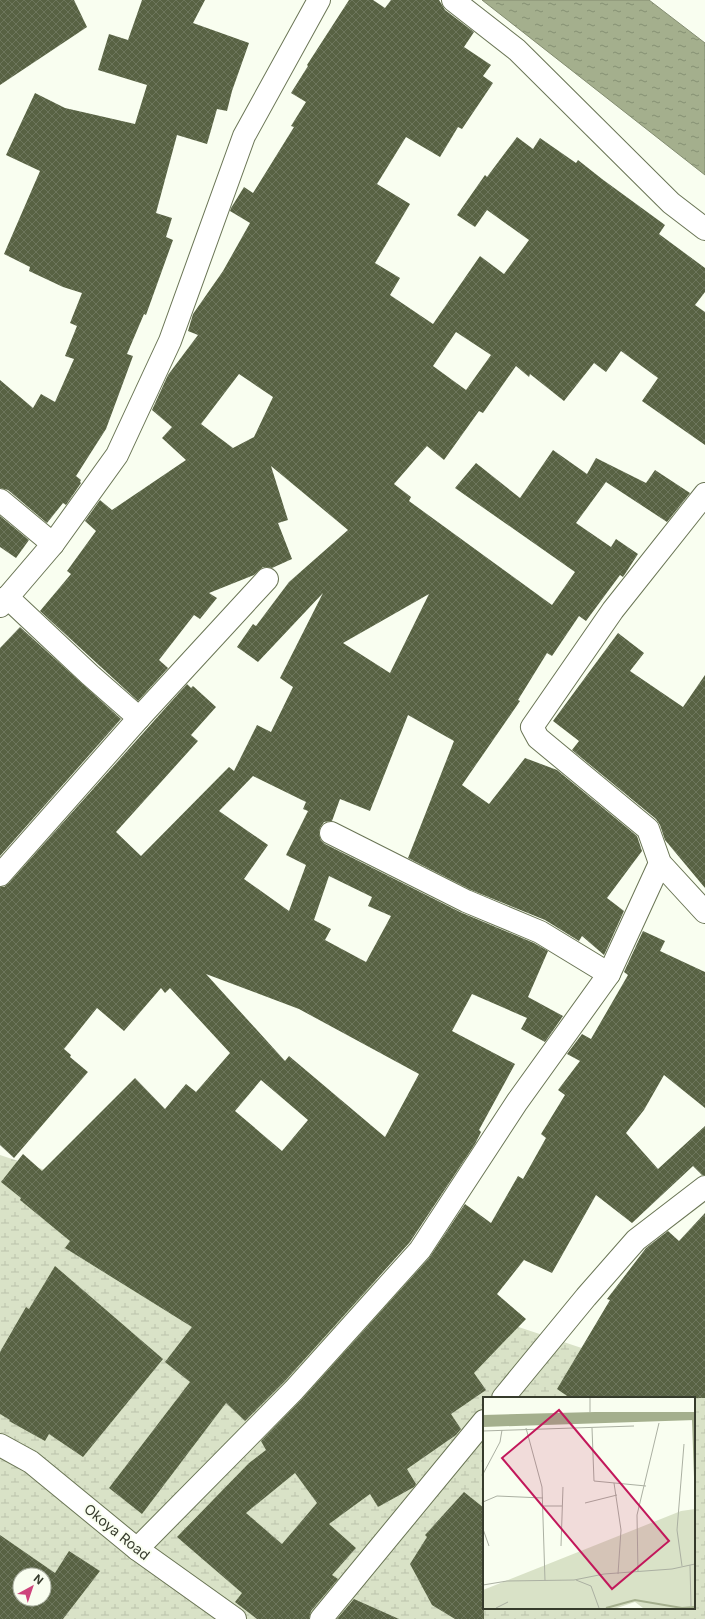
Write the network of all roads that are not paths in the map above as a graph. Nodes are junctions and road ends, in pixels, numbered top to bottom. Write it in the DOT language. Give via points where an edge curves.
graph roads {
  1 [pos="319,0"];
  2 [pos="453,0"];
  3 [pos="705,228"];
  4 [pos="705,494"];
  5 [pos="0,500"];
  6 [pos="53,544"];
  7 [pos="267,579"];
  8 [pos="3,602"];
  9 [pos="139,718"];
  10 [pos="331,833"];
  11 [pos="660,864"];
  12 [pos="0,875"];
  13 [pos="705,912"];
  14 [pos="609,974"];
  15 [pos="705,1187"];
  16 [pos="504,1397"];
  17 [pos="483,1422"];
  18 [pos="0,1445"];
  19 [pos="137,1549"];
  20 [pos="235,1619"];
  21 [pos="321,1619"];
  1 -- 6 [label="street" via="244,136 170,342 117,454"];
  2 -- 3 [label="street" via="518,50 671,203"];
  4 -- 11 [label="street" via="613,610 532,727 538,738 648,829"];
  5 -- 6 [label="street"];
  6 -- 8 [label="street"];
  7 -- 9 [label="street"];
  8 -- 9 [label="street"];
  9 -- 12 [label="street"];
  10 -- 14 [label="street" via="466,901 540,932"];
  11 -- 13 [label="street"];
  11 -- 14 [label="street"];
  14 -- 19 [label="street" via="517,1102 420,1250 294,1390"];
  15 -- 16 [label="street" via="636,1240"];
  17 -- 21 [label="street"];
  18 -- 19 [label="street, Okoya Road" via="31,1462"];
  19 -- 20 [label="street, Okoya Road"];
}
